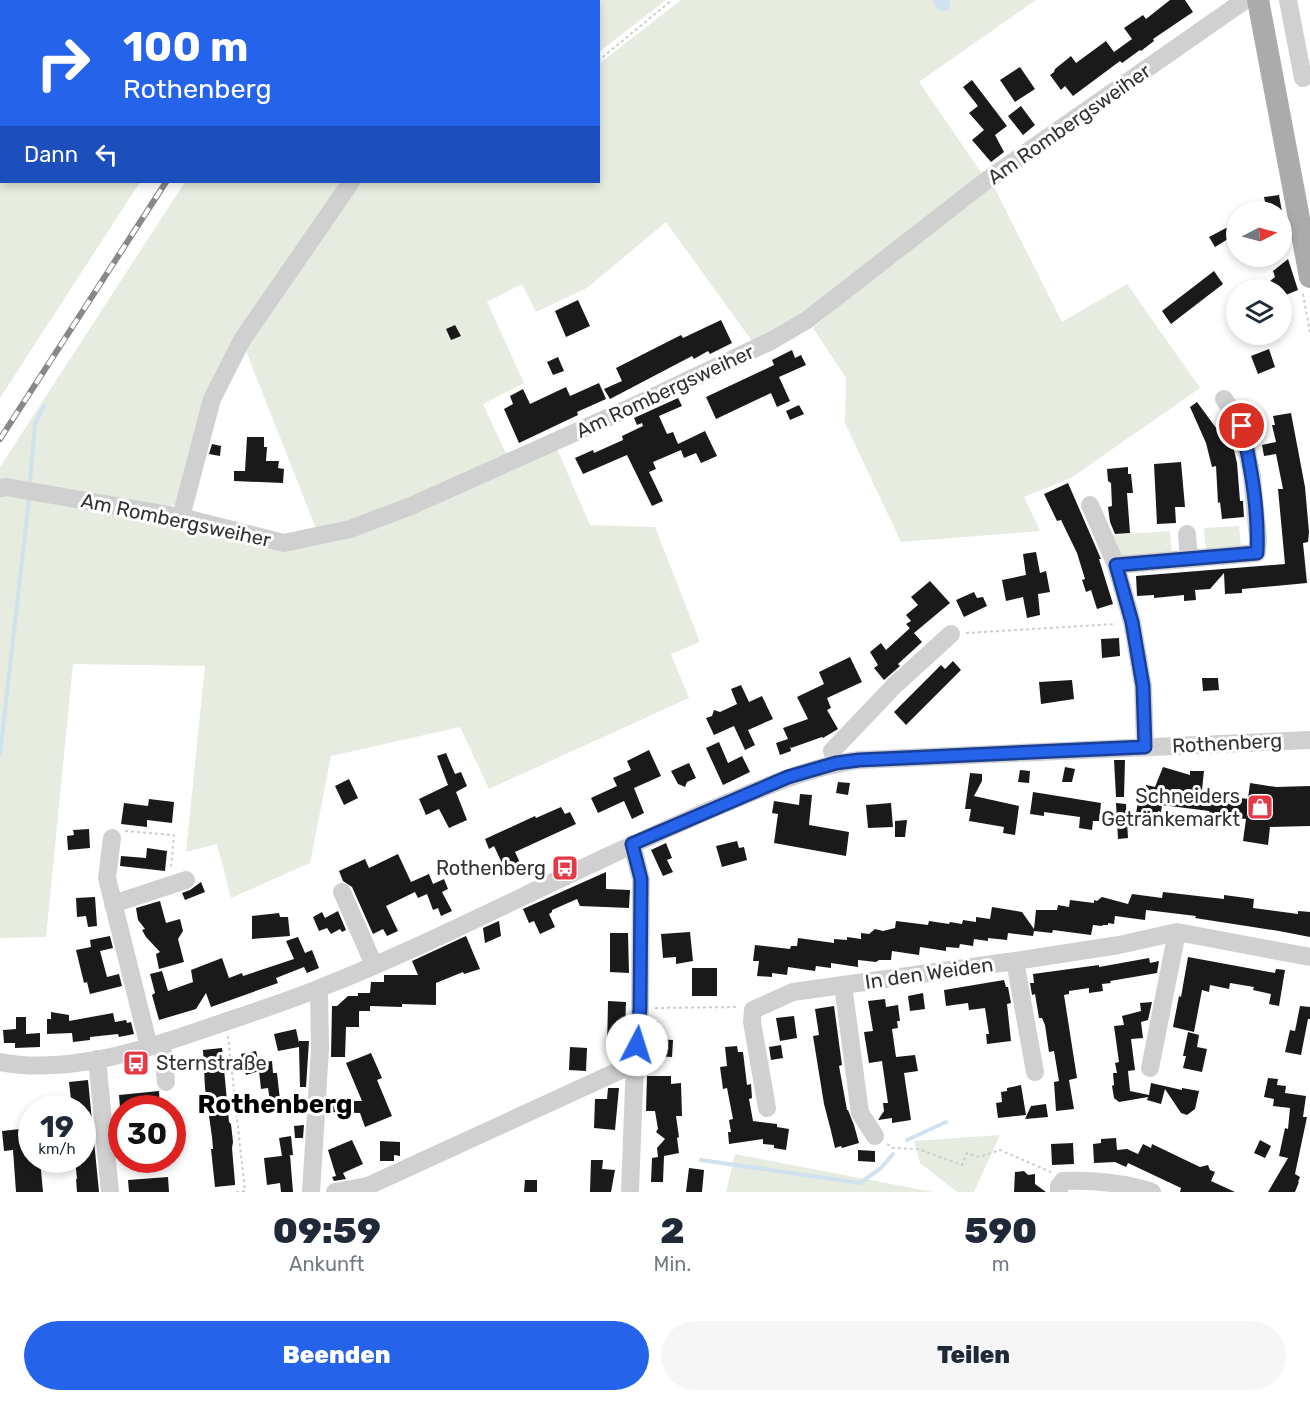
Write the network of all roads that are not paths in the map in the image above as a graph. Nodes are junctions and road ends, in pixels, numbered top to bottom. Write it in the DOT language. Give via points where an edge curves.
graph roads {
  1 [pos="1245,0"];
  2 [pos="1258,0"];
  3 [pos="1288,0"];
  4 [pos="1306,77"];
  5 [pos="1274,87"];
  6 [pos="350,183"];
  7 [pos="1310,277"];
  8 [pos="1224,399"];
  9 [pos="0,488"];
  10 [pos="1090,505"];
  11 [pos="180,517"];
  12 [pos="1187,534"];
  13 [pos="1189,559"];
  14 [pos="1116,565"];
  15 [pos="951,634"];
  16 [pos="1310,740"];
  17 [pos="1145,747"];
  18 [pos="836,763"];
  19 [pos="112,838"];
  20 [pos="632,844"];
  21 [pos="178,875"];
  22 [pos="342,892"];
  23 [pos="113,904"];
  24 [pos="1177,933"];
  25 [pos="1310,957"];
  26 [pos="1015,961"];
  27 [pos="374,965"];
  28 [pos="843,985"];
  29 [pos="319,989"];
  30 [pos="155,1045"];
  31 [pos="97,1059"];
  32 [pos="0,1062"];
  33 [pos="636,1063"];
  34 [pos="1150,1068"];
  35 [pos="1035,1072"];
  36 [pos="166,1082"];
  37 [pos="108,1104"];
  38 [pos="767,1108"];
  39 [pos="874,1136"];
  40 [pos="111,1173"];
  41 [pos="1061,1186"];
  42 [pos="1086,1187"];
  43 [pos="110,1192"];
  44 [pos="311,1192"];
  45 [pos="335,1192"];
  46 [pos="630,1192"];
  47 [pos="1152,1192"];
  1 -- 11 [label="street, Am Rombergsweiher" via="987,180 807,320 765,344 510,462 350,529 284,543"];
  2 -- 5 [label="main road"];
  3 -- 4 [label="street"];
  4 -- 5 [label="street"];
  5 -- 7 [label="main road"];
  6 -- 11 [label="street" via="242,340 212,399"];
  8 -- 13 [label="street" via="1242,426 1252,477 1257,553"];
  9 -- 11 [label="street, Am Rombergsweiher"];
  10 -- 14 [label="street"];
  12 -- 13 [label="street"];
  13 -- 14 [label="street"];
  14 -- 17 [label="street" via="1132,622 1143,686"];
  15 -- 18 [label="street" via="832,751"];
  16 -- 17 [label="street, Rothenberg"];
  17 -- 18 [label="street, Rothenberg"];
  18 -- 20 [label="street, Rothenberg" via="788,777"];
  19 -- 23 [label="street" via="107,878"];
  20 -- 27 [label="street, Rothenberg"];
  20 -- 33 [label="street" via="641,879"];
  21 -- 23 [label="street"];
  22 -- 27 [label="street"];
  23 -- 30 [label="street"];
  24 -- 25 [label="street, In den Weiden"];
  24 -- 26 [label="street, In den Weiden"];
  24 -- 34 [label="street"];
  26 -- 28 [label="street, In den Weiden"];
  26 -- 35 [label="street, In den Weiden"];
  27 -- 29 [label="street, Rothenberg"];
  28 -- 38 [label="street, In den Weiden" via="793,992 753,1010"];
  28 -- 39 [label="street, In den Weiden" via="860,1113"];
  29 -- 30 [label="street, Rothenberg"];
  29 -- 44 [label="street" via="320,1049"];
  30 -- 31 [label="street, Rothenberg"];
  30 -- 36 [label="street"];
  31 -- 32 [label="street, Rothenberg" via="31,1066"];
  31 -- 37 [label="street"];
  33 -- 45 [label="street" via="368,1186"];
  33 -- 46 [label="street"];
  40 -- 43 [label="street"];
  41 -- 42 [label="street"];
  42 -- 47 [label="street" via="1114,1182"];
}
